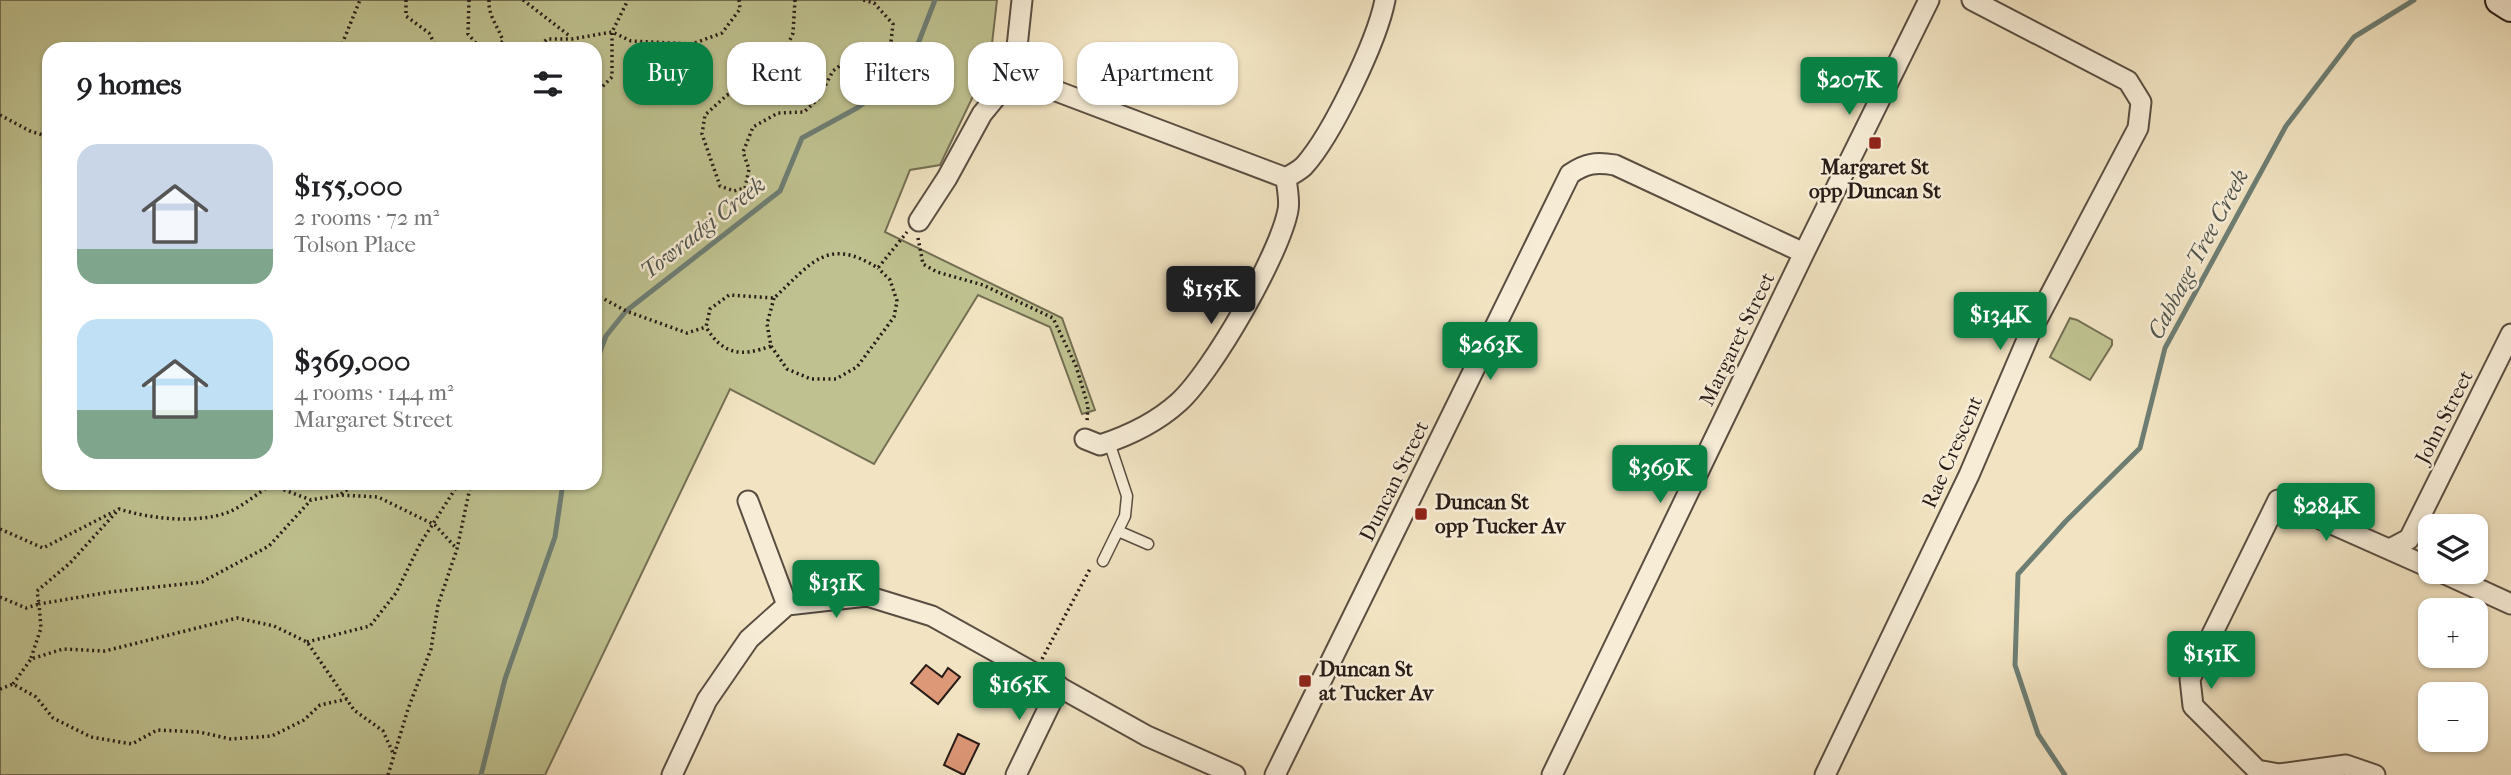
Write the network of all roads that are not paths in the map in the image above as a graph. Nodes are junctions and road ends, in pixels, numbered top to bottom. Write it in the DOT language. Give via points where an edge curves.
graph roads {
  1 [pos="1022,0"];
  2 [pos="1385,0"];
  3 [pos="1930,0"];
  4 [pos="1972,0"];
  5 [pos="2500,0"];
  6 [pos="2511,7"];
  7 [pos="1018,42"];
  8 [pos="1063,94"];
  9 [pos="989,105"];
  10 [pos="1286,178"];
  11 [pos="919,221"];
  12 [pos="1804,253"];
  13 [pos="2511,334"];
  14 [pos="1085,439"];
  15 [pos="1109,442"];
  16 [pos="748,501"];
  17 [pos="1118,531"];
  18 [pos="1148,544"];
  19 [pos="2390,549"];
  20 [pos="1103,561"];
  21 [pos="2418,562"];
  22 [pos="2467,584"];
  23 [pos="787,604"];
  24 [pos="2511,604"];
  25 [pos="1059,686"];
  26 [pos="672,775"];
  27 [pos="1016,775"];
  28 [pos="1235,775"];
  29 [pos="1275,775"];
  30 [pos="1552,775"];
  31 [pos="1825,775"];
  32 [pos="2279,775"];
  33 [pos="2375,775"];
  1 -- 7 [label="street"];
  2 -- 10 [label="street" via="1376,35 1317,150 1302,169"];
  3 -- 12 [label="street, Margaret Street"];
  4 -- 31 [label="street, Rae Crescent" via="2127,80 2141,102 2138,128 2029,335 1969,475"];
  5 -- 6 [label="main road"];
  8 -- 10 [label="street"];
  9 -- 11 [label="street"];
  10 -- 15 [label="street" via="1289,209 1272,254 1222,348 1180,401 1132,435"];
  12 -- 29 [label="street, Duncan Street" via="1615,165 1596,162 1570,174"];
  12 -- 30 [label="street, Margaret Street"];
  13 -- 19 [label="street, John Street" via="2409,539"];
  14 -- 15 [label="street" via="1100,446"];
  15 -- 17 [label="lane" via="1127,496"];
  16 -- 23 [label="street"];
  17 -- 18 [label="lane"];
  17 -- 20 [label="lane"];
  19 -- 21 [label="street"];
  19 -- 32 [label="street" via="2278,500 2190,679 2193,706 2257,770"];
  22 -- 24 [label="street"];
  23 -- 25 [label="street" via="867,596 932,616"];
  23 -- 26 [label="street" via="749,639 707,700"];
  25 -- 27 [label="street"];
  25 -- 28 [label="street" via="1147,736"];
  32 -- 33 [label="street" via="2346,765"];
}
